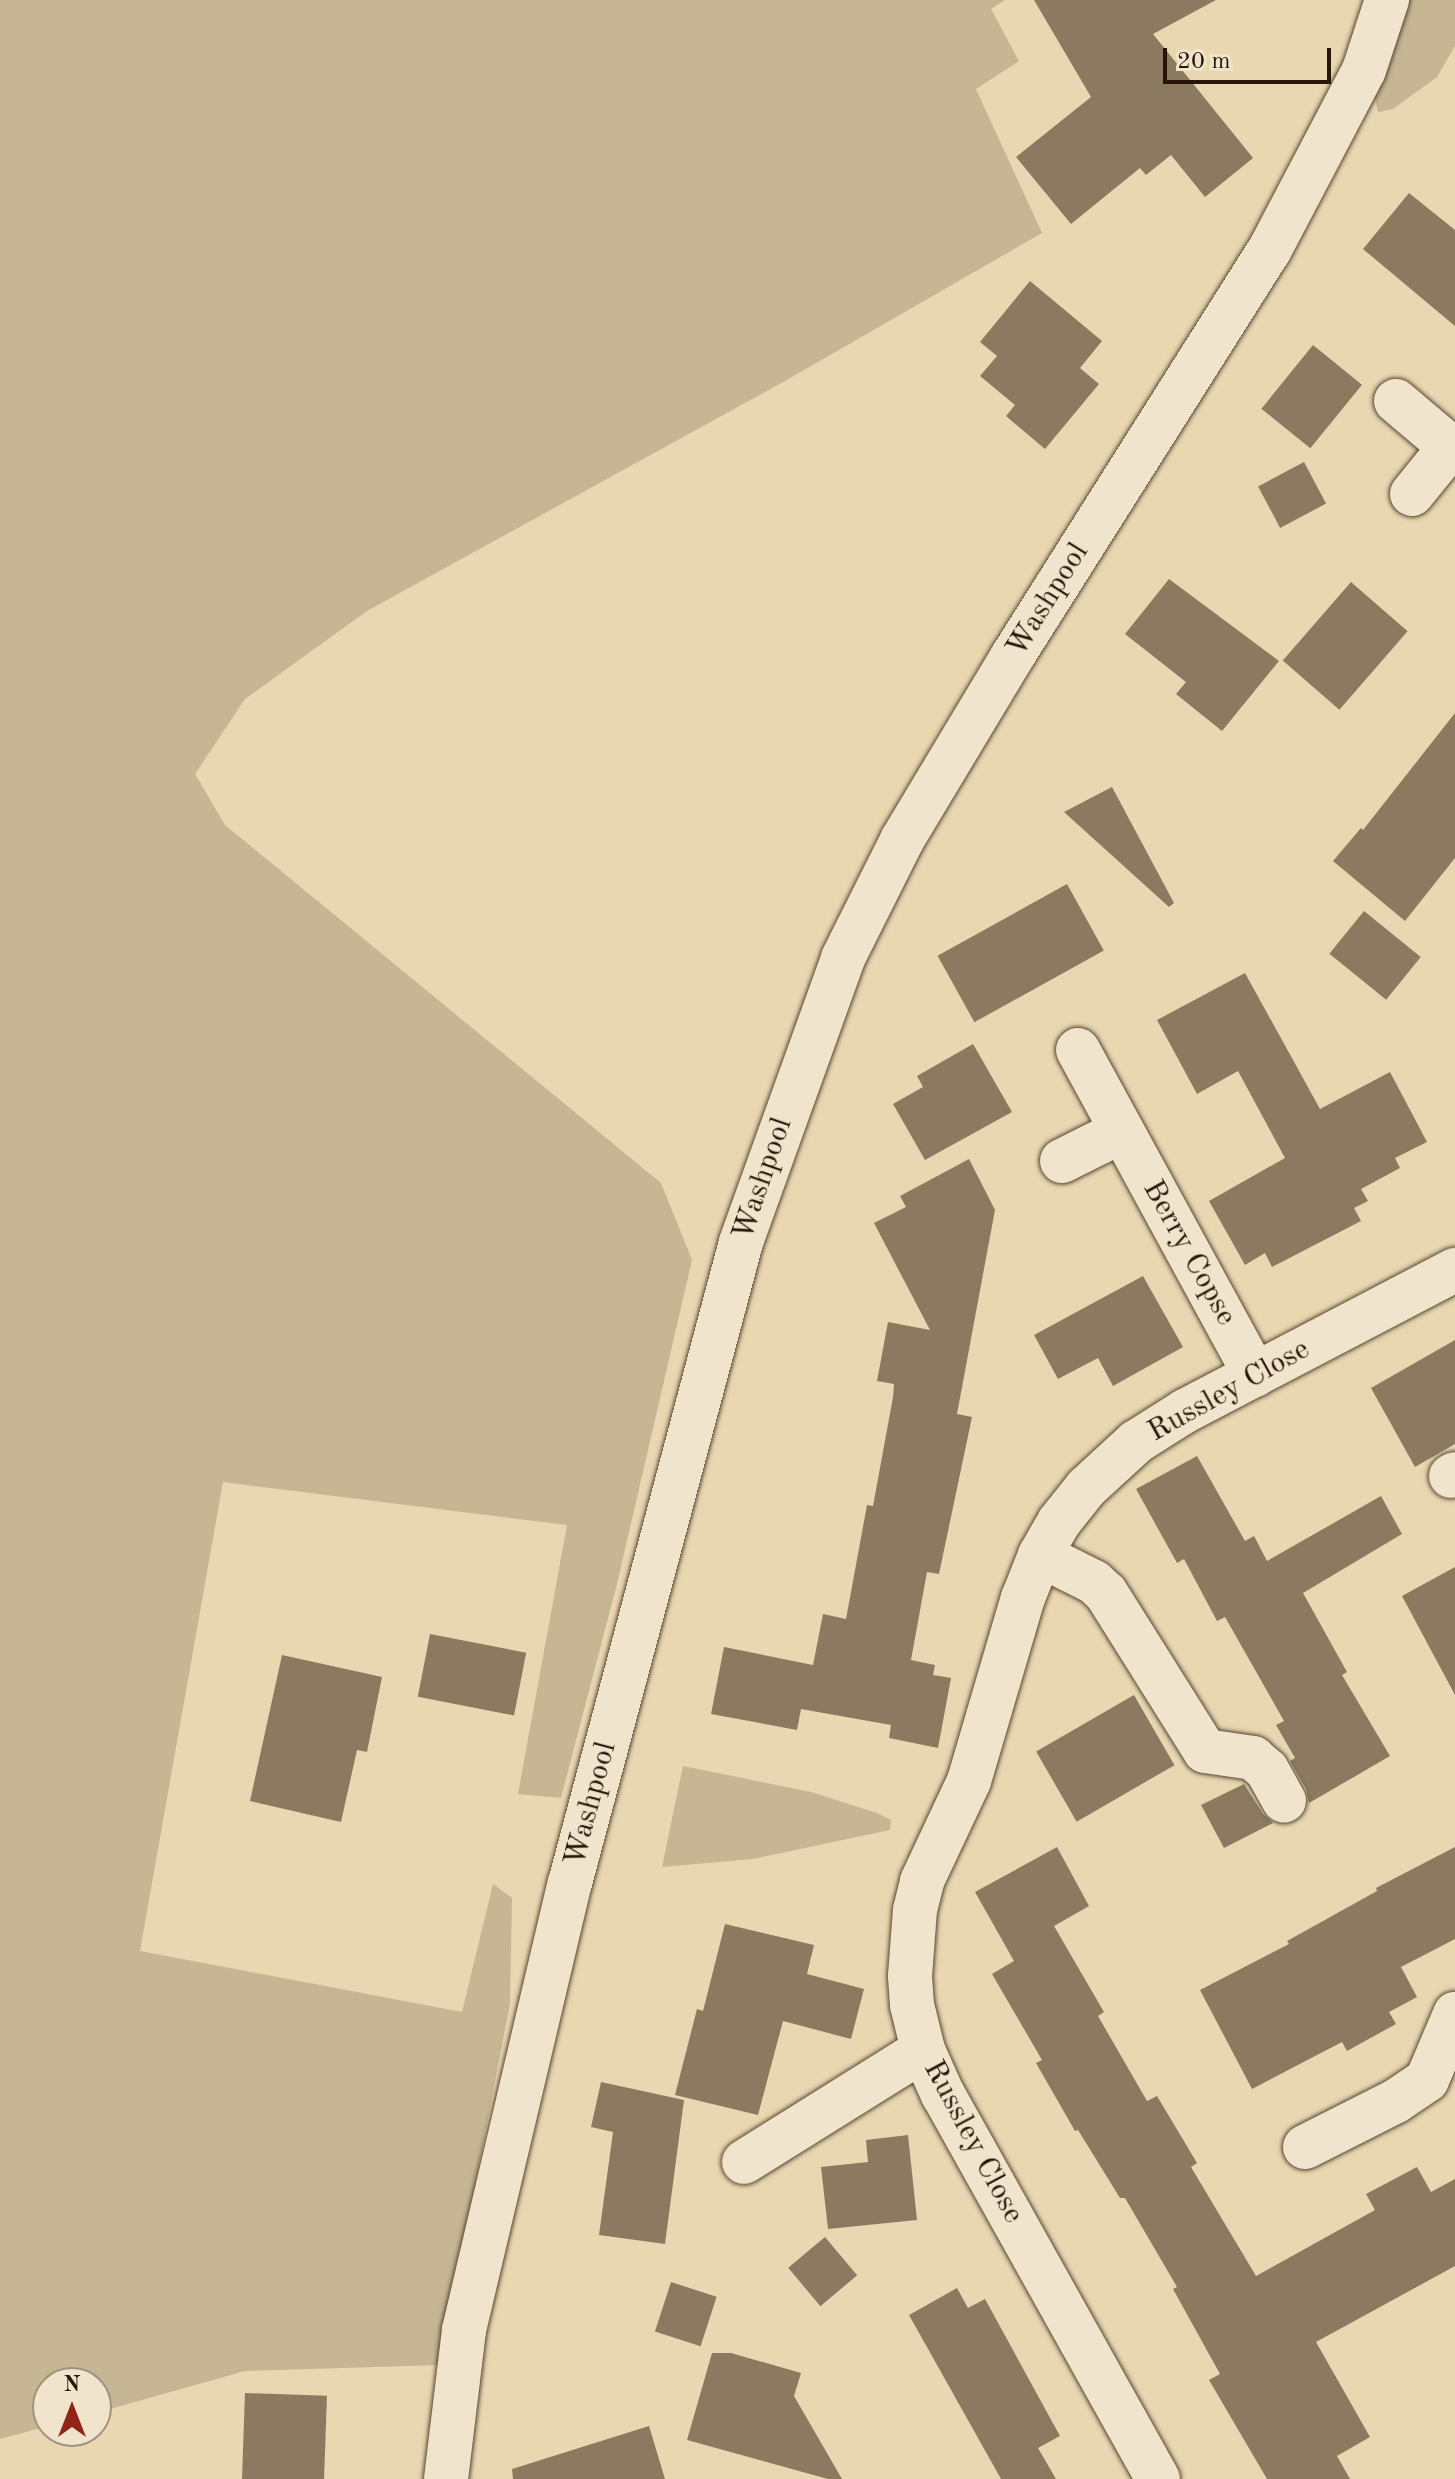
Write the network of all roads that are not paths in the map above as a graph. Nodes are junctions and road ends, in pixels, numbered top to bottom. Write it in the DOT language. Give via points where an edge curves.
graph roads {
  1 [pos="1387,0"];
  2 [pos="1396,401"];
  3 [pos="1452,449"];
  4 [pos="1412,494"];
  5 [pos="1078,1050"];
  6 [pos="1122,1131"];
  7 [pos="1062,1161"];
  8 [pos="1455,1270"];
  9 [pos="1255,1375"];
  10 [pos="1040,1555"];
  11 [pos="1284,1801"];
  12 [pos="1455,2014"];
  13 [pos="923,2050"];
  14 [pos="1305,2147"];
  15 [pos="744,2162"];
  16 [pos="446,2479"];
  17 [pos="1158,2479"];
  1 -- 16 [label="street, Washpool" via="1364,70 1269,251 1012,657 902,840 843,958 741,1242 570,1883 464,2330"];
  2 -- 3 [label="street"];
  3 -- 4 [label="street"];
  5 -- 6 [label="street, Berry Copse"];
  6 -- 7 [label="street"];
  6 -- 9 [label="street, Berry Copse"];
  8 -- 9 [label="street, Russley Close"];
  9 -- 10 [label="street, Russley Close" via="1136,1442 1086,1488"];
  10 -- 11 [label="street" via="1106,1593 1205,1751 1253,1758 1267,1770"];
  10 -- 13 [label="street, Russley Close" via="969,1781 922,1881 915,1910 911,1991"];
  12 -- 14 [label="street" via="1427,2080"];
  13 -- 15 [label="street"];
  13 -- 17 [label="street, Russley Close" via="943,2095"];
}
